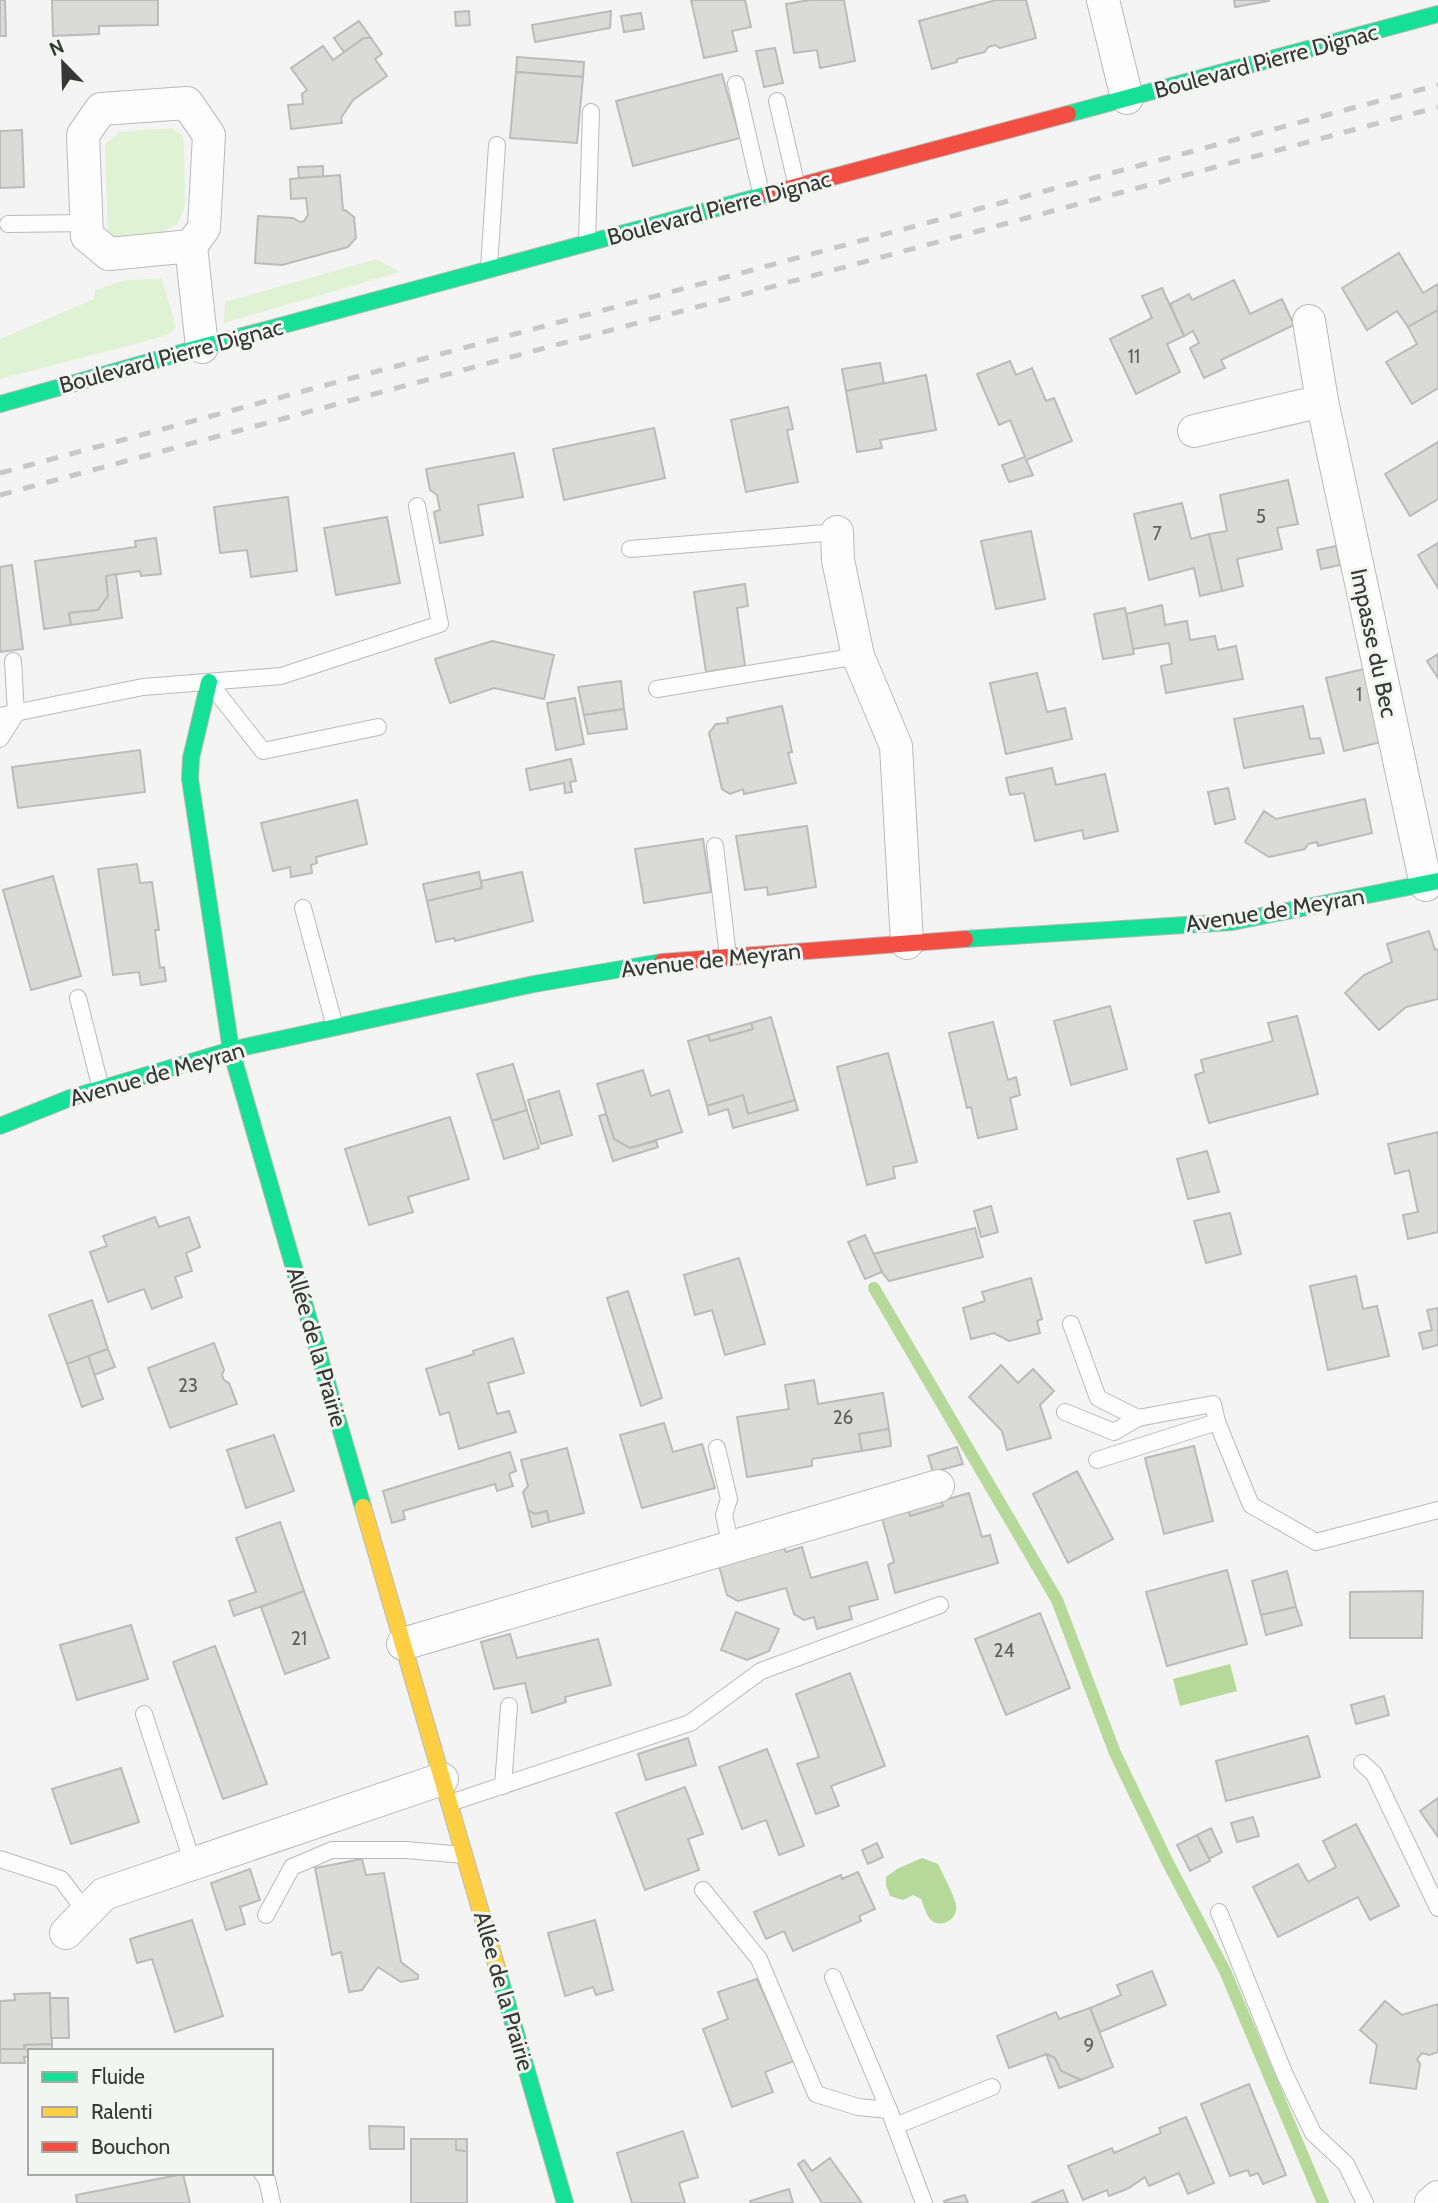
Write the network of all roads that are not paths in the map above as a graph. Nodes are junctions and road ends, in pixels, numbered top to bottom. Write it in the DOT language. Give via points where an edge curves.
graph roads {
  1 [pos="1103,0"];
  2 [pos="1438,15"];
  3 [pos="736,84"];
  4 [pos="1127,98"];
  5 [pos="777,101"];
  6 [pos="591,112"];
  7 [pos="497,145"];
  8 [pos="797,187"];
  9 [pos="762,197"];
  10 [pos="87,223"];
  11 [pos="8,224"];
  12 [pos="587,244"];
  13 [pos="191,246"];
  14 [pos="489,270"];
  15 [pos="1309,321"];
  16 [pos="202,347"];
  17 [pos="1322,401"];
  18 [pos="0,404"];
  19 [pos="1194,431"];
  20 [pos="417,506"];
  21 [pos="837,533"];
  22 [pos="630,549"];
  23 [pos="859,656"];
  24 [pos="13,661"];
  25 [pos="209,682"];
  26 [pos="657,689"];
  27 [pos="8,715"];
  28 [pos="378,727"];
  29 [pos="0,739"];
  30 [pos="715,846"];
  31 [pos="1432,883"];
  32 [pos="303,908"];
  33 [pos="907,943"];
  34 [pos="728,956"];
  35 [pos="78,998"];
  36 [pos="335,1027"];
  37 [pos="231,1050"];
  38 [pos="101,1089"];
  39 [pos="0,1126"];
  40 [pos="1071,1324"];
  41 [pos="1065,1412"];
  42 [pos="1138,1418"];
  43 [pos="1217,1422"];
  44 [pos="717,1448"];
  45 [pos="1097,1460"];
  46 [pos="938,1486"];
  47 [pos="1438,1510"];
  48 [pos="730,1547"];
  49 [pos="940,1605"];
  50 [pos="403,1644"];
  51 [pos="509,1706"];
  52 [pos="144,1714"];
  53 [pos="1362,1763"];
  54 [pos="503,1786"];
  55 [pos="446,1791"];
  56 [pos="464,1855"];
  57 [pos="0,1859"];
  58 [pos="193,1864"];
  59 [pos="703,1890"];
  60 [pos="1438,1908"];
  61 [pos="1219,1912"];
  62 [pos="267,1915"];
  63 [pos="76,1922"];
  64 [pos="833,1977"];
  65 [pos="992,2087"];
  66 [pos="892,2118"];
  67 [pos="263,2175"];
  68 [pos="1438,2197"];
  69 [pos="272,2203"];
  70 [pos="565,2203"];
  71 [pos="924,2203"];
  72 [pos="1365,2203"];
  73 [pos="1431,2203"];
  1 -- 4 [label="street"];
  2 -- 4 [label="street, Boulevard Pierre Dignac"];
  3 -- 9 [label="lane"];
  4 -- 8 [label="street, Boulevard Pierre Dignac"];
  5 -- 8 [label="lane"];
  6 -- 12 [label="lane"];
  7 -- 14 [label="lane"];
  8 -- 9 [label="street, Boulevard Pierre Dignac"];
  9 -- 12 [label="street, Boulevard Pierre Dignac"];
  10 -- 11 [label="lane"];
  10 -- 13 [label="street" via="87,236 109,254"];
  10 -- 13 [label="street" via="83,135 102,109 187,103 209,135 204,228"];
  12 -- 14 [label="street, Boulevard Pierre Dignac"];
  13 -- 16 [label="street"];
  14 -- 16 [label="street, Boulevard Pierre Dignac"];
  15 -- 17 [label="street, Impasse du Bec"];
  16 -- 18 [label="street, Boulevard Pierre Dignac"];
  17 -- 19 [label="street"];
  17 -- 31 [label="street, Impasse du Bec"];
  20 -- 25 [label="lane" via="440,624 281,676"];
  21 -- 22 [label="lane"];
  21 -- 23 [label="street" via="838,560"];
  23 -- 26 [label="lane"];
  23 -- 33 [label="street" via="896,746"];
  24 -- 27 [label="lane"];
  25 -- 27 [label="lane" via="143,687"];
  25 -- 28 [label="lane" via="263,751"];
  25 -- 37 [label="street, Allée de la Prairie" via="190,779"];
  27 -- 29 [label="lane"];
  30 -- 34 [label="lane"];
  31 -- 33 [label="street, Avenue de Meyran" via="1232,922"];
  32 -- 36 [label="lane"];
  33 -- 34 [label="street, Avenue de Meyran"];
  34 -- 36 [label="street, Avenue de Meyran" via="651,963 534,984"];
  35 -- 38 [label="lane"];
  36 -- 37 [label="street, Avenue de Meyran"];
  37 -- 38 [label="street, Avenue de Meyran"];
  37 -- 50 [label="street, Allée de la Prairie"];
  38 -- 39 [label="street, Avenue de Meyran"];
  40 -- 42 [label="lane" via="1098,1398"];
  41 -- 42 [label="lane" via="1114,1432"];
  42 -- 43 [label="lane" via="1213,1404"];
  43 -- 45 [label="lane"];
  43 -- 47 [label="lane" via="1251,1505 1316,1542"];
  44 -- 48 [label="lane" via="729,1499 723,1515"];
  46 -- 48 [label="street"];
  48 -- 50 [label="street"];
  49 -- 54 [label="lane" via="761,1671 690,1723"];
  50 -- 55 [label="street, Allée de la Prairie"];
  51 -- 54 [label="lane"];
  52 -- 58 [label="lane"];
  53 -- 60 [label="lane" via="1374,1774"];
  54 -- 55 [label="lane"];
  55 -- 56 [label="street, Allée de la Prairie"];
  55 -- 58 [label="street"];
  56 -- 62 [label="lane" via="332,1850 292,1867"];
  56 -- 70 [label="street, Allée de la Prairie"];
  57 -- 63 [label="lane" via="61,1880"];
  58 -- 63 [label="street" via="104,1894"];
  59 -- 66 [label="lane" via="759,1959 816,2094"];
  61 -- 72 [label="lane" via="1313,2133 1346,2164"];
  64 -- 66 [label="lane"];
  65 -- 66 [label="lane"];
  66 -- 71 [label="lane"];
  67 -- 69 [label="lane"];
  68 -- 73 [label="street"];
}
